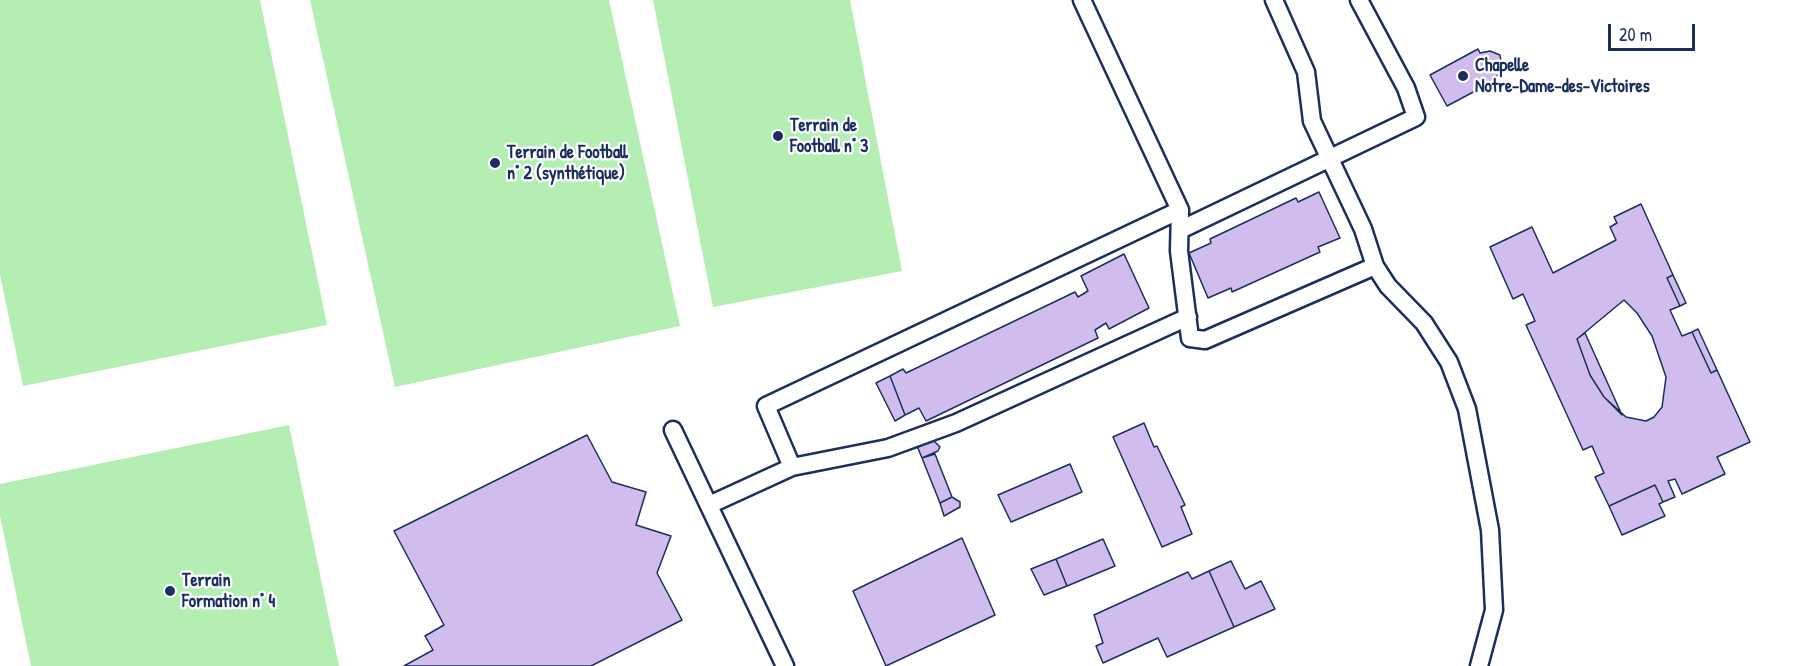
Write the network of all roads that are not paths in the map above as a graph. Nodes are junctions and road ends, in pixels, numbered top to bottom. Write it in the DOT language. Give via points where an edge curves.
graph roads {
  1 [pos="1082,0"];
  2 [pos="1274,0"];
  3 [pos="1359,0"];
  4 [pos="1332,159"];
  5 [pos="1180,210"];
  6 [pos="1180,230"];
  7 [pos="1375,266"];
  8 [pos="1188,317"];
  9 [pos="673,430"];
  10 [pos="792,467"];
  11 [pos="709,505"];
  12 [pos="785,666"];
  13 [pos="1479,666"];
  1 -- 5 [label="lane"];
  2 -- 4 [label="lane" via="1306,72 1312,121"];
  3 -- 4 [label="lane" via="1406,88 1416,117"];
  4 -- 6 [label="lane"];
  4 -- 7 [label="lane"];
  5 -- 6 [label="lane"];
  5 -- 10 [label="lane" via="766,406"];
  6 -- 8 [label="lane"];
  7 -- 8 [label="lane" via="1205,340 1190,338"];
  7 -- 13 [label="lane" via="1388,286 1424,323 1449,362 1467,410 1490,530 1494,610"];
  8 -- 10 [label="lane" via="946,427 888,448"];
  9 -- 11 [label="lane"];
  10 -- 11 [label="lane"];
  11 -- 12 [label="lane"];
}
